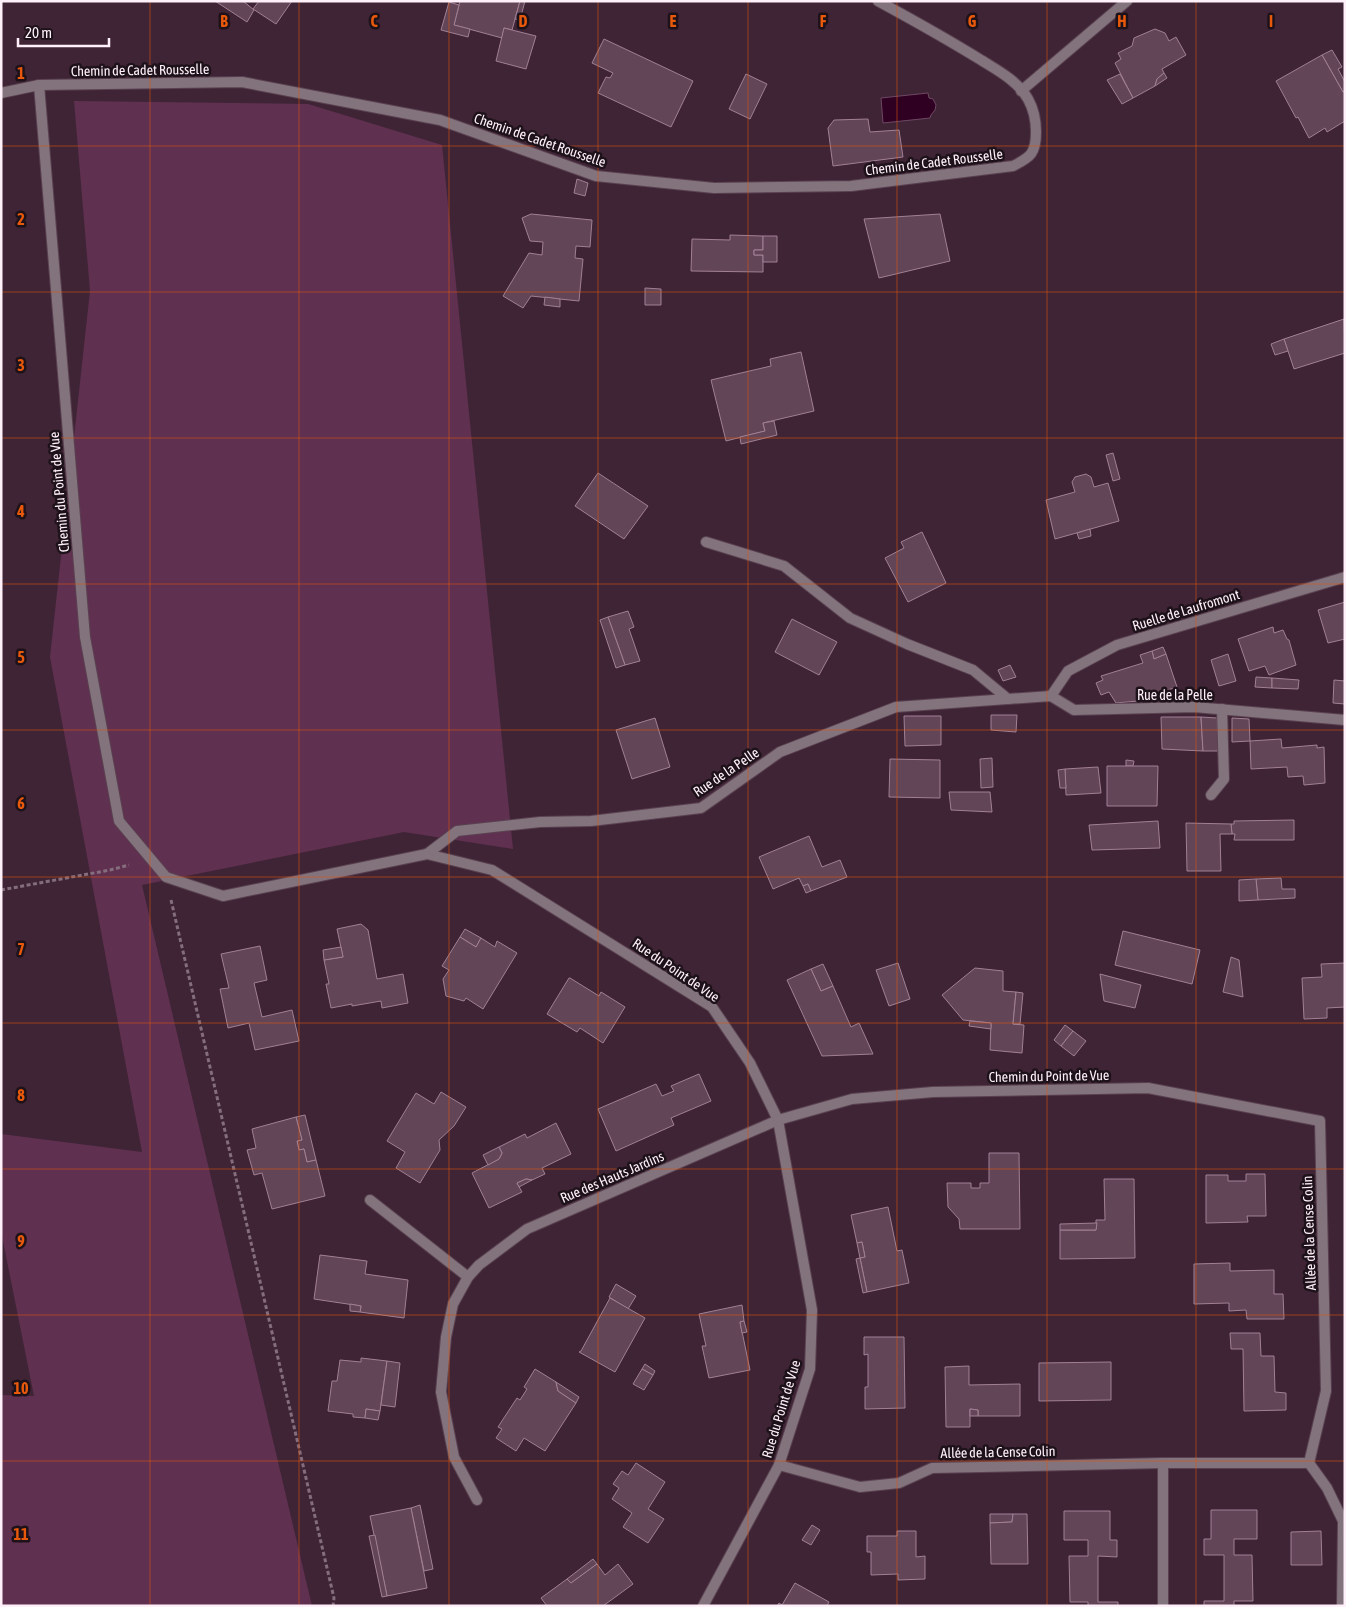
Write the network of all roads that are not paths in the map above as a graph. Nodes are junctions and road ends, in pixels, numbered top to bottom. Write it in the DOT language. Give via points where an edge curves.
graph roads {
  1 [pos="878,1"];
  2 [pos="1127,1"];
  3 [pos="39,85"];
  4 [pos="1021,90"];
  5 [pos="1,93"];
  6 [pos="706,542"];
  7 [pos="1345,577"];
  8 [pos="1051,696"];
  9 [pos="1008,699"];
  10 [pos="1222,709"];
  11 [pos="1345,720"];
  12 [pos="1211,794"];
  13 [pos="427,854"];
  14 [pos="166,877"];
  15 [pos="778,1120"];
  16 [pos="1320,1121"];
  17 [pos="370,1200"];
  18 [pos="468,1276"];
  19 [pos="1163,1463"];
  20 [pos="1309,1463"];
  21 [pos="779,1464"];
  22 [pos="478,1500"];
  23 [pos="703,1606"];
  24 [pos="1163,1606"];
  25 [pos="1342,1606"];
  1 -- 4 [label="street, Chemin de Cadet Rousselle" via="937,32 1003,74"];
  2 -- 4 [label="street"];
  3 -- 4 [label="street, Chemin de Cadet Rousselle" via="242,82 440,120 596,176 714,188 851,186 1013,166 1029,158 1036,144 1036,123 1028,98"];
  3 -- 5 [label="street, Chemin de Cadet Rousselle"];
  3 -- 14 [label="street, Chemin du Point de Vue" via="85,637 119,821"];
  6 -- 9 [label="street" via="784,566 850,618 973,670"];
  7 -- 8 [label="street, Ruelle de Laufromont" via="1116,645 1068,671"];
  8 -- 9 [label="street, Rue de la Pelle"];
  8 -- 10 [label="street, Rue de la Pelle" via="1074,710"];
  9 -- 13 [label="street, Rue de la Pelle" via="896,707 780,752 701,808 591,821 540,822 457,831"];
  10 -- 11 [label="street, Rue de la Pelle"];
  10 -- 12 [label="street" via="1224,779"];
  13 -- 14 [label="street, Rue du Point de Vue" via="223,896"];
  13 -- 15 [label="street, Rue du Point de Vue" via="492,870 712,1007 750,1063"];
  15 -- 16 [label="street, Chemin du Point de Vue" via="852,1099 934,1092 1148,1088"];
  15 -- 18 [label="street, Rue des Hauts Jardins" via="527,1229 479,1264"];
  15 -- 21 [label="street, Rue du Point de Vue" via="812,1310 810,1369"];
  16 -- 20 [label="street, Allée de la Cense Colin" via="1326,1391"];
  17 -- 18 [label="street"];
  18 -- 22 [label="street, Rue des Hauts Jardins" via="454,1304 446,1337 441,1392 454,1456"];
  19 -- 20 [label="street, Allée de la Cense Colin"];
  19 -- 21 [label="street, Allée de la Cense Colin" via="932,1468 899,1482 860,1487"];
  19 -- 24 [label="street"];
  20 -- 25 [label="street" via="1327,1488 1342,1521"];
  21 -- 23 [label="street, Rue du Point de Vue"];
}
